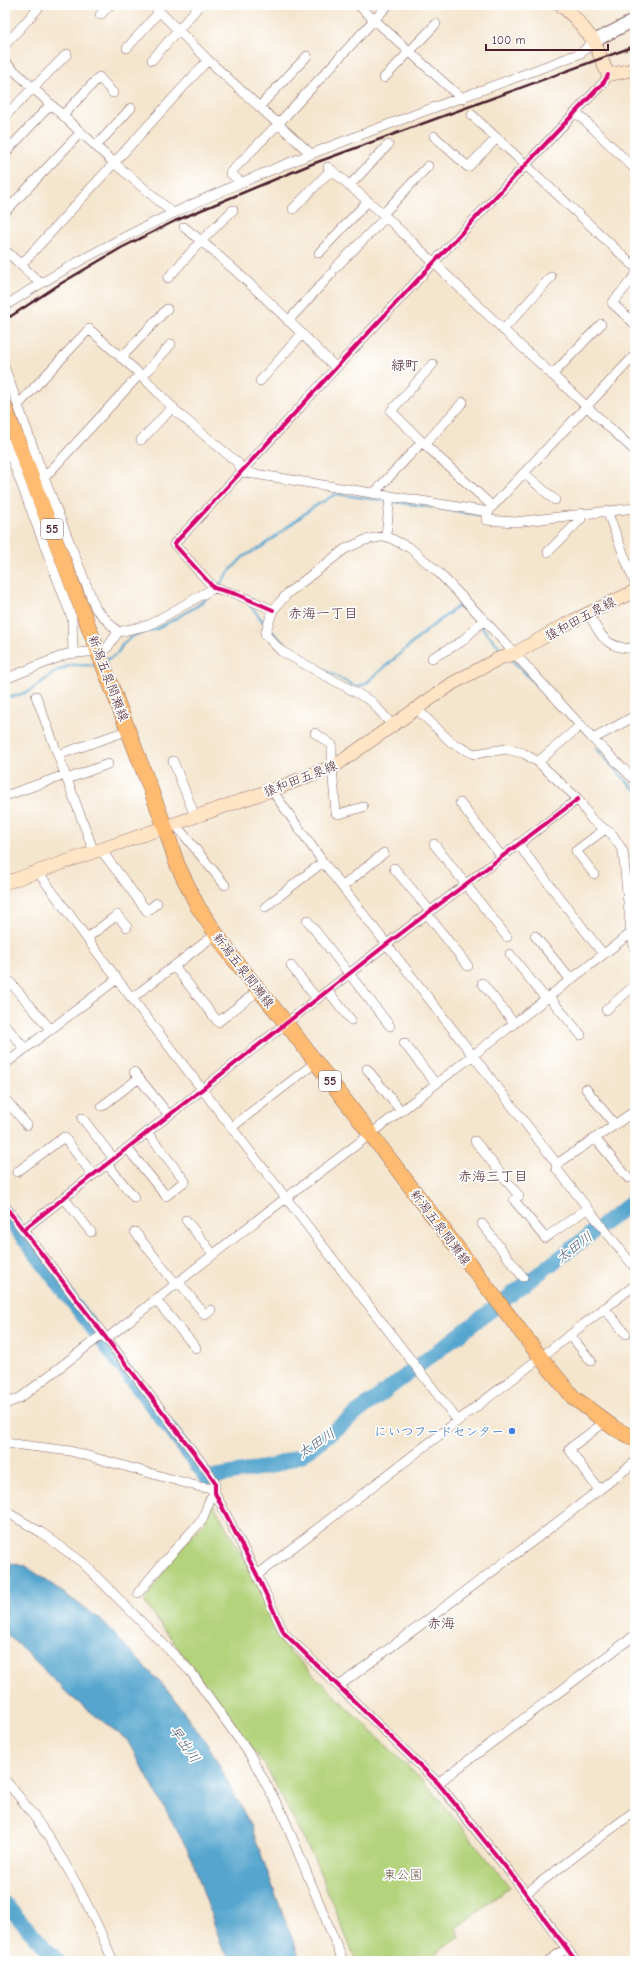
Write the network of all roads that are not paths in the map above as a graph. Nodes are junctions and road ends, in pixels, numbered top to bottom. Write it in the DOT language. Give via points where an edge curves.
graph roads {
  1 [pos="41,5"];
  2 [pos="110,5"];
  3 [pos="200,5"];
  4 [pos="358,5"];
  5 [pos="388,5"];
  6 [pos="561,5"];
  7 [pos="156,8"];
  8 [pos="100,15"];
  9 [pos="374,20"];
  10 [pos="635,20"];
  11 [pos="436,24"];
  12 [pos="179,29"];
  13 [pos="594,41"];
  14 [pos="5,44"];
  15 [pos="127,48"];
  16 [pos="408,52"];
  17 [pos="67,54"];
  18 [pos="307,56"];
  19 [pos="152,60"];
  20 [pos="208,60"];
  21 [pos="5,62"];
  22 [pos="635,69"];
  23 [pos="608,75"];
  24 [pos="384,78"];
  25 [pos="33,88"];
  26 [pos="113,94"];
  27 [pos="462,99"];
  28 [pos="51,104"];
  29 [pos="259,107"];
  30 [pos="130,108"];
  31 [pos="576,112"];
  32 [pos="63,115"];
  33 [pos="472,115"];
  34 [pos="5,116"];
  35 [pos="278,124"];
  36 [pos="81,132"];
  37 [pos="434,136"];
  38 [pos="497,138"];
  39 [pos="388,145"];
  40 [pos="96,146"];
  41 [pos="7,151"];
  42 [pos="310,154"];
  43 [pos="113,162"];
  44 [pos="525,165"];
  45 [pos="428,166"];
  46 [pos="635,169"];
  47 [pos="242,183"];
  48 [pos="349,186"];
  49 [pos="368,201"];
  50 [pos="293,209"];
  51 [pos="233,210"];
  52 [pos="5,212"];
  53 [pos="173,213"];
  54 [pos="384,216"];
  55 [pos="184,227"];
  56 [pos="201,241"];
  57 [pos="5,250"];
  58 [pos="318,253"];
  59 [pos="434,264"];
  60 [pos="21,265"];
  61 [pos="635,267"];
  62 [pos="551,276"];
  63 [pos="635,276"];
  64 [pos="168,278"];
  65 [pos="40,283"];
  66 [pos="5,306"];
  67 [pos="166,309"];
  68 [pos="288,321"];
  69 [pos="601,324"];
  70 [pos="635,324"];
  71 [pos="503,330"];
  72 [pos="302,334"];
  73 [pos="171,344"];
  74 [pos="635,355"];
  75 [pos="121,358"];
  76 [pos="433,364"];
  77 [pos="336,368"];
  78 [pos="5,369"];
  79 [pos="141,376"];
  80 [pos="552,376"];
  81 [pos="260,381"];
  82 [pos="463,402"];
  83 [pos="12,406"];
  84 [pos="173,407"];
  85 [pos="587,407"];
  86 [pos="141,440"];
  87 [pos="5,441"];
  88 [pos="423,443"];
  89 [pos="635,452"];
  90 [pos="242,472"];
  91 [pos="524,473"];
  92 [pos="44,478"];
  93 [pos="373,494"];
  94 [pos="390,496"];
  95 [pos="555,500"];
  96 [pos="635,508"];
  97 [pos="491,509"];
  98 [pos="607,511"];
  99 [pos="582,513"];
  100 [pos="386,536"];
  101 [pos="548,552"];
  102 [pos="635,584"];
  103 [pos="214,588"];
  104 [pos="635,591"];
  105 [pos="273,610"];
  106 [pos="588,613"];
  107 [pos="484,620"];
  108 [pos="118,632"];
  109 [pos="635,646"];
  110 [pos="98,651"];
  111 [pos="74,653"];
  112 [pos="514,654"];
  113 [pos="432,658"];
  114 [pos="5,679"];
  115 [pos="36,696"];
  116 [pos="417,709"];
  117 [pos="635,716"];
  118 [pos="581,725"];
  119 [pos="392,726"];
  120 [pos="129,730"];
  121 [pos="315,732"];
  122 [pos="593,739"];
  123 [pos="58,755"];
  124 [pos="173,762"];
  125 [pos="538,762"];
  126 [pos="108,764"];
  127 [pos="332,767"];
  128 [pos="66,777"];
  129 [pos="635,780"];
  130 [pos="271,789"];
  131 [pos="5,796"];
  132 [pos="578,799"];
  133 [pos="460,803"];
  134 [pos="363,807"];
  135 [pos="195,816"];
  136 [pos="170,825"];
  137 [pos="605,829"];
  138 [pos="434,844"];
  139 [pos="518,844"];
  140 [pos="97,851"];
  141 [pos="384,853"];
  142 [pos="502,856"];
  143 [pos="323,862"];
  144 [pos="394,868"];
  145 [pos="38,872"];
  146 [pos="594,874"];
  147 [pos="5,883"];
  148 [pos="465,884"];
  149 [pos="225,885"];
  150 [pos="342,887"];
  151 [pos="158,903"];
  152 [pos="265,907"];
  153 [pos="428,912"];
  154 [pos="307,920"];
  155 [pos="127,927"];
  156 [pos="630,933"];
  157 [pos="216,934"];
  158 [pos="535,936"];
  159 [pos="507,937"];
  160 [pos="87,938"];
  161 [pos="387,944"];
  162 [pos="635,950"];
  163 [pos="510,954"];
  164 [pos="603,954"];
  165 [pos="174,966"];
  166 [pos="291,966"];
  167 [pos="468,966"];
  168 [pos="348,974"];
  169 [pos="117,979"];
  170 [pos="571,980"];
  171 [pos="10,982"];
  172 [pos="482,983"];
  173 [pos="635,985"];
  174 [pos="259,990"];
  175 [pos="328,990"];
  176 [pos="132,998"];
  177 [pos="548,998"];
  178 [pos="317,999"];
  179 [pos="606,1010"];
  180 [pos="351,1020"];
  181 [pos="286,1023"];
  182 [pos="514,1024"];
  183 [pos="5,1025"];
  184 [pos="390,1026"];
  185 [pos="51,1030"];
  186 [pos="581,1035"];
  187 [pos="404,1043"];
  188 [pos="25,1050"];
  189 [pos="472,1056"];
  190 [pos="316,1062"];
  191 [pos="5,1064"];
  192 [pos="366,1069"];
  193 [pos="436,1084"];
  194 [pos="203,1089"];
  195 [pos="586,1089"];
  196 [pos="5,1099"];
  197 [pos="102,1106"];
  198 [pos="401,1111"];
  199 [pos="635,1111"];
  200 [pos="168,1114"];
  201 [pos="82,1118"];
  202 [pos="27,1124"];
  203 [pos="615,1124"];
  204 [pos="232,1127"];
  205 [pos="147,1132"];
  206 [pos="370,1135"];
  207 [pos="595,1138"];
  208 [pos="475,1141"];
  209 [pos="127,1148"];
  210 [pos="110,1161"];
  211 [pos="557,1164"];
  212 [pos="17,1172"];
  213 [pos="93,1175"];
  214 [pos="628,1178"];
  215 [pos="64,1198"];
  216 [pos="134,1198"];
  217 [pos="287,1198"];
  218 [pos="5,1206"];
  219 [pos="588,1208"];
  220 [pos="186,1220"];
  221 [pos="482,1224"];
  222 [pos="23,1230"];
  223 [pos="91,1232"];
  224 [pos="135,1232"];
  225 [pos="213,1254"];
  226 [pos="635,1268"];
  227 [pos="523,1277"];
  228 [pos="177,1282"];
  229 [pos="635,1285"];
  230 [pos="155,1299"];
  231 [pos="604,1308"];
  232 [pos="211,1310"];
  233 [pos="570,1334"];
  234 [pos="626,1334"];
  235 [pos="102,1337"];
  236 [pos="196,1348"];
  237 [pos="541,1358"];
  238 [pos="591,1361"];
  239 [pos="5,1404"];
  240 [pos="458,1421"];
  241 [pos="606,1421"];
  242 [pos="635,1438"];
  243 [pos="5,1443"];
  244 [pos="635,1462"];
  245 [pos="599,1490"];
  246 [pos="215,1491"];
  247 [pos="5,1511"];
  248 [pos="257,1575"];
  249 [pos="138,1593"];
  250 [pos="635,1635"];
  251 [pos="339,1686"];
  252 [pos="5,1780"];
  253 [pos="438,1783"];
  254 [pos="635,1811"];
  255 [pos="525,1894"];
  256 [pos="566,1948"];
  257 [pos="113,1961"];
  258 [pos="344,1961"];
  259 [pos="549,1961"];
  260 [pos="576,1961"];
  1 -- 14 [label="street"];
  2 -- 8 [label="street"];
  3 -- 12 [label="street"];
  4 -- 9 [label="street"];
  5 -- 9 [label="street"];
  6 -- 13 [label="main road"];
  7 -- 12 [label="street"];
  7 -- 15 [label="street"];
  9 -- 16 [label="street"];
  9 -- 35 [label="street"];
  10 -- 13 [label="street"];
  11 -- 16 [label="street"];
  12 -- 19 [label="street"];
  12 -- 20 [label="street"];
  13 -- 23 [label="main road"];
  13 -- 27 [label="street" via="581,53"];
  16 -- 24 [label="street"];
  16 -- 27 [label="street"];
  17 -- 25 [label="street"];
  18 -- 29 [label="street"];
  20 -- 29 [label="street"];
  20 -- 43 [label="street"];
  21 -- 25 [label="street"];
  22 -- 23 [label="main road"];
  23 -- 31 [label="street"];
  25 -- 28 [label="street"];
  25 -- 34 [label="street"];
  26 -- 32 [label="street" via="99,77"];
  27 -- 42 [label="street"];
  28 -- 32 [label="street"];
  28 -- 41 [label="street"];
  29 -- 35 [label="street"];
  30 -- 40 [label="street"];
  31 -- 44 [label="street"];
  31 -- 46 [label="street"];
  32 -- 36 [label="street"];
  33 -- 38 [label="street"];
  35 -- 42 [label="street"];
  35 -- 47 [label="street" via="230,173"];
  36 -- 40 [label="street"];
  36 -- 52 [label="street"];
  37 -- 38 [label="street" via="468,167"];
  38 -- 44 [label="street"];
  39 -- 48 [label="street"];
  40 -- 43 [label="street"];
  42 -- 47 [label="street"];
  43 -- 53 [label="street"];
  43 -- 60 [label="street"];
  44 -- 59 [label="street"];
  44 -- 61 [label="street"];
  45 -- 54 [label="street"];
  47 -- 53 [label="street"];
  48 -- 49 [label="street"];
  48 -- 50 [label="street" via="330,169"];
  49 -- 54 [label="street"];
  49 -- 58 [label="street"];
  51 -- 56 [label="street"];
  53 -- 65 [label="street" via="110,243"];
  54 -- 59 [label="street"];
  54 -- 68 [label="street"];
  55 -- 56 [label="street"];
  56 -- 64 [label="street"];
  56 -- 68 [label="street"];
  57 -- 60 [label="street"];
  59 -- 71 [label="street"];
  59 -- 77 [label="street"];
  60 -- 65 [label="street"];
  62 -- 71 [label="street"];
  63 -- 70 [label="street" via="612,303"];
  65 -- 66 [label="street"];
  67 -- 75 [label="street"];
  68 -- 72 [label="street"];
  69 -- 80 [label="street"];
  71 -- 80 [label="street"];
  72 -- 77 [label="street"];
  72 -- 81 [label="street"];
  73 -- 79 [label="street"];
  74 -- 85 [label="street"];
  75 -- 79 [label="street"];
  75 -- 83 [label="street" via="89,329"];
  76 -- 88 [label="street" via="391,411"];
  77 -- 90 [label="street"];
  78 -- 83 [label="street"];
  79 -- 84 [label="street"];
  79 -- 92 [label="street"];
  80 -- 85 [label="street"];
  82 -- 88 [label="street"];
  83 -- 92 [label="street"];
  83 -- 110 [label="main road, 新潟五泉間瀬線 / 55"];
  84 -- 86 [label="street"];
  84 -- 90 [label="street" via="238,463"];
  85 -- 89 [label="street"];
  85 -- 91 [label="street"];
  87 -- 111 [label="street" via="72,618"];
  88 -- 93 [label="street"];
  88 -- 97 [label="street"];
  90 -- 93 [label="street"];
  90 -- 103 [label="street" via="174,544"];
  91 -- 95 [label="street"];
  91 -- 97 [label="street"];
  92 -- 108 [label="street" via="96,609"];
  93 -- 94 [label="street"];
  94 -- 97 [label="street"];
  94 -- 100 [label="street"];
  96 -- 98 [label="street"];
  97 -- 99 [label="street" via="486,520 516,522"];
  98 -- 99 [label="street"];
  98 -- 102 [label="street"];
  99 -- 101 [label="street" via="581,519"];
  100 -- 105 [label="street" via="365,540 345,549 288,593"];
  100 -- 107 [label="street" via="410,548 439,573"];
  103 -- 105 [label="street" via="236,594"];
  103 -- 108 [label="street" via="149,625"];
  104 -- 106 [label="main road, 猿和田五泉線"];
  105 -- 119 [label="street" via="265,634 281,651 371,701"];
  106 -- 109 [label="street" via="603,639 626,649"];
  106 -- 112 [label="main road, 猿和田五泉線"];
  107 -- 112 [label="street"];
  107 -- 113 [label="street" via="461,642"];
  108 -- 110 [label="street" via="108,648"];
  110 -- 111 [label="street"];
  110 -- 120 [label="main road, 新潟五泉間瀬線 / 55"];
  111 -- 114 [label="street"];
  112 -- 116 [label="main road, 猿和田五泉線" via="486,664 453,683"];
  112 -- 118 [label="street"];
  115 -- 123 [label="street"];
  116 -- 119 [label="main road, 猿和田五泉線"];
  116 -- 125 [label="street" via="452,743 474,754 506,749 523,753"];
  117 -- 122 [label="street"];
  118 -- 122 [label="street"];
  118 -- 125 [label="street"];
  119 -- 127 [label="main road, 猿和田五泉線" via="359,751"];
  120 -- 123 [label="street"];
  120 -- 136 [label="main road, 新潟五泉間瀬線 / 55"];
  121 -- 127 [label="street" via="332,745"];
  122 -- 129 [label="street"];
  123 -- 128 [label="street"];
  124 -- 135 [label="street"];
  125 -- 132 [label="street"];
  126 -- 128 [label="street"];
  127 -- 130 [label="main road, 猿和田五泉線"];
  127 -- 134 [label="street" via="336,813"];
  128 -- 131 [label="street"];
  128 -- 140 [label="street"];
  130 -- 135 [label="main road, 猿和田五泉線"];
  130 -- 143 [label="street"];
  132 -- 137 [label="street" via="592,820"];
  132 -- 139 [label="street"];
  133 -- 142 [label="street"];
  135 -- 136 [label="main road, 猿和田五泉線"];
  136 -- 140 [label="main road, 猿和田五泉線"];
  136 -- 149 [label="street"];
  136 -- 157 [label="main road, 新潟五泉間瀬線 / 55" via="177,864 198,907"];
  137 -- 146 [label="street" via="576,852"];
  137 -- 156 [label="street" via="612,834 622,851"];
  138 -- 148 [label="street"];
  139 -- 142 [label="street"];
  139 -- 164 [label="street"];
  140 -- 145 [label="main road, 猿和田五泉線"];
  140 -- 151 [label="street" via="148,911"];
  141 -- 150 [label="street"];
  142 -- 148 [label="street"];
  143 -- 150 [label="street"];
  143 -- 152 [label="street"];
  144 -- 153 [label="street"];
  145 -- 147 [label="main road, 猿和田五泉線"];
  145 -- 160 [label="street"];
  148 -- 153 [label="street"];
  148 -- 159 [label="street"];
  150 -- 161 [label="street"];
  153 -- 161 [label="street"];
  153 -- 167 [label="street"];
  154 -- 168 [label="street"];
  155 -- 160 [label="street" via="117,915"];
  156 -- 162 [label="street"];
  156 -- 164 [label="street"];
  157 -- 165 [label="street"];
  157 -- 174 [label="main road, 新潟五泉間瀬線 / 55"];
  158 -- 170 [label="street"];
  160 -- 169 [label="street"];
  161 -- 168 [label="street"];
  161 -- 189 [label="street"];
  163 -- 177 [label="street"];
  164 -- 170 [label="street"];
  165 -- 174 [label="street" via="218,1022"];
  165 -- 176 [label="street"];
  166 -- 178 [label="street"];
  168 -- 175 [label="street"];
  168 -- 184 [label="street"];
  169 -- 176 [label="street"];
  169 -- 185 [label="street"];
  170 -- 177 [label="street"];
  171 -- 185 [label="street"];
  172 -- 182 [label="street"];
  173 -- 179 [label="street"];
  174 -- 181 [label="main road, 新潟五泉間瀬線 / 55"];
  175 -- 178 [label="street"];
  175 -- 180 [label="street"];
  176 -- 194 [label="street"];
  177 -- 182 [label="street"];
  177 -- 186 [label="street"];
  178 -- 181 [label="street"];
  181 -- 190 [label="main road, 新潟五泉間瀬線 / 55"];
  181 -- 194 [label="street"];
  182 -- 189 [label="street"];
  183 -- 188 [label="street"];
  185 -- 188 [label="street"];
  187 -- 193 [label="street"];
  188 -- 191 [label="street"];
  189 -- 193 [label="street"];
  189 -- 211 [label="street"];
  190 -- 204 [label="street"];
  190 -- 206 [label="main road, 新潟五泉間瀬線 / 55"];
  192 -- 198 [label="street"];
  193 -- 198 [label="street"];
  194 -- 200 [label="street"];
  194 -- 204 [label="street"];
  195 -- 203 [label="street"];
  196 -- 202 [label="street"];
  197 -- 200 [label="street" via="136,1075"];
  198 -- 206 [label="street"];
  199 -- 203 [label="street"];
  200 -- 205 [label="street"];
  201 -- 210 [label="street"];
  203 -- 207 [label="street"];
  204 -- 217 [label="street"];
  205 -- 209 [label="street"];
  205 -- 209 [label="street" via="185,1181 166,1196"];
  206 -- 217 [label="street"];
  206 -- 237 [label="main road, 新潟五泉間瀬線 / 55"];
  207 -- 211 [label="street"];
  207 -- 214 [label="street"];
  208 -- 219 [label="street" via="545,1238"];
  209 -- 210 [label="street"];
  210 -- 213 [label="street"];
  210 -- 216 [label="street"];
  211 -- 219 [label="street" via="556,1168"];
  212 -- 213 [label="street" via="64,1137"];
  213 -- 215 [label="street"];
  215 -- 222 [label="street"];
  215 -- 223 [label="street"];
  217 -- 225 [label="street"];
  217 -- 240 [label="street"];
  218 -- 222 [label="street"];
  219 -- 226 [label="street"];
  220 -- 225 [label="street"];
  221 -- 227 [label="street"];
  222 -- 235 [label="street"];
  224 -- 228 [label="street"];
  225 -- 228 [label="street"];
  228 -- 230 [label="street"];
  228 -- 232 [label="street" via="205,1315"];
  229 -- 231 [label="street"];
  230 -- 235 [label="street"];
  230 -- 236 [label="street"];
  231 -- 233 [label="street"];
  231 -- 234 [label="street"];
  233 -- 237 [label="street"];
  233 -- 238 [label="street"];
  235 -- 239 [label="street" via="20,1398"];
  235 -- 246 [label="street" via="195,1452 214,1482"];
  237 -- 240 [label="street"];
  237 -- 241 [label="main road, 新潟五泉間瀬線 / 55" via="572,1396"];
  240 -- 248 [label="street"];
  241 -- 242 [label="main road, 新潟五泉間瀬線 / 55"];
  241 -- 245 [label="street" via="568,1449"];
  243 -- 246 [label="street" via="70,1451"];
  244 -- 245 [label="street"];
  245 -- 251 [label="street"];
  246 -- 248 [label="street"];
  246 -- 249 [label="street" via="202,1520"];
  247 -- 258 [label="street" via="42,1533 83,1563 191,1672 250,1755 282,1813"];
  248 -- 251 [label="street" via="284,1634"];
  250 -- 253 [label="street"];
  251 -- 253 [label="street"];
  252 -- 257 [label="street" via="25,1803 78,1884"];
  253 -- 255 [label="street"];
  254 -- 255 [label="street"];
  255 -- 256 [label="street"];
  256 -- 259 [label="street"];
  256 -- 260 [label="street"];
}
